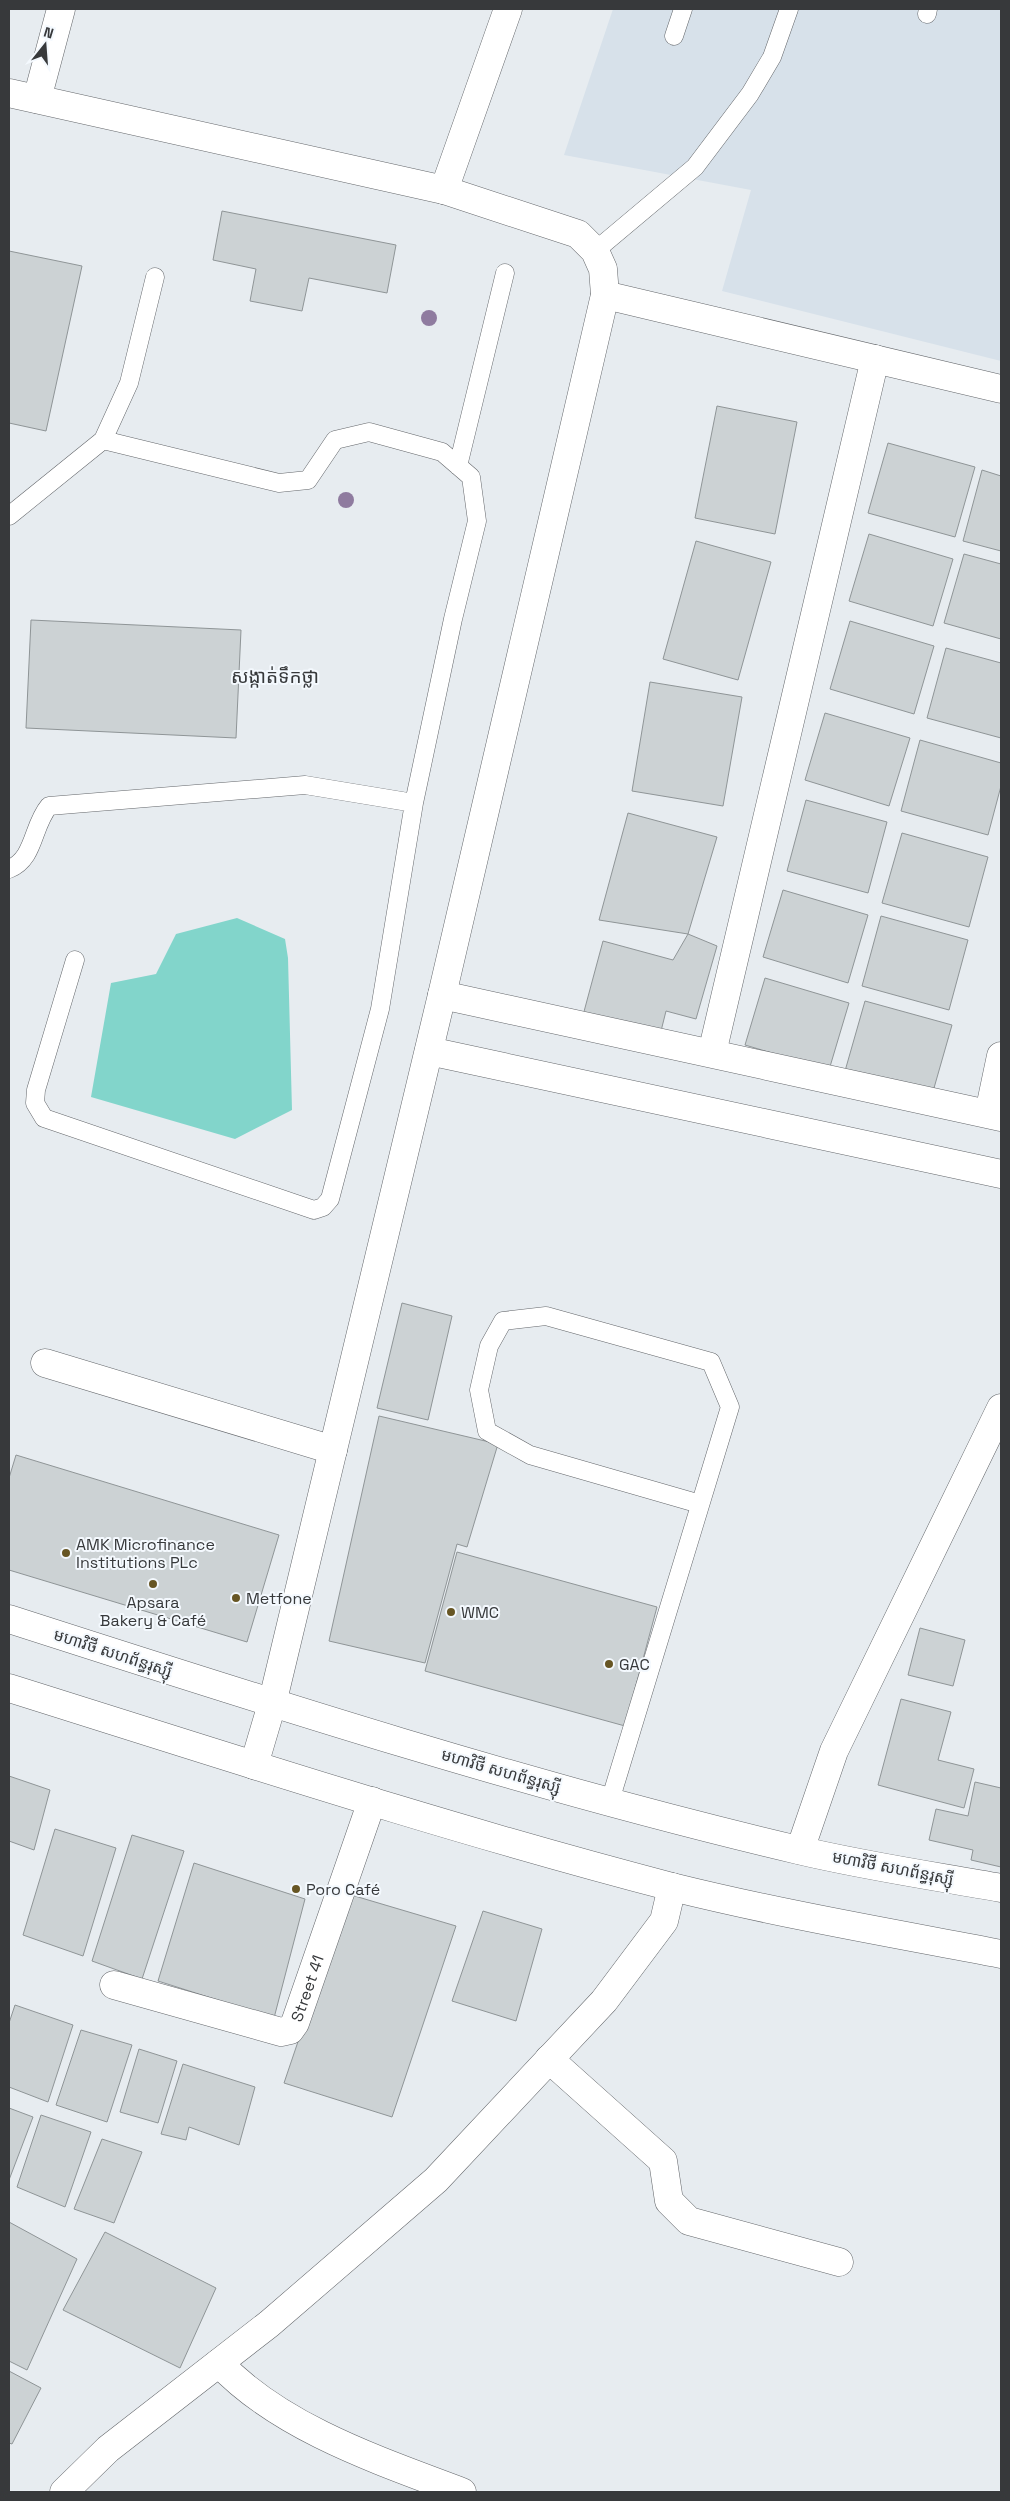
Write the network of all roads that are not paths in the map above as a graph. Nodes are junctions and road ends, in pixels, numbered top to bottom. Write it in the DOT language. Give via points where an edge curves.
graph roads {
  1 [pos="61,9"];
  2 [pos="508,9"];
  3 [pos="683,9"];
  4 [pos="789,9"];
  5 [pos="674,36"];
  6 [pos="9,93"];
  7 [pos="37,99"];
  8 [pos="444,190"];
  9 [pos="595,251"];
  10 [pos="504,273"];
  11 [pos="155,277"];
  12 [pos="605,295"];
  13 [pos="874,359"];
  14 [pos="1001,390"];
  15 [pos="103,440"];
  16 [pos="458,466"];
  17 [pos="9,516"];
  18 [pos="414,803"];
  19 [pos="9,869"];
  20 [pos="75,960"];
  21 [pos="442,995"];
  22 [pos="429,1051"];
  23 [pos="712,1053"];
  24 [pos="1001,1056"];
  25 [pos="995,1115"];
  26 [pos="1001,1174"];
  27 [pos="45,1363"];
  28 [pos="1001,1408"];
  29 [pos="333,1450"];
  30 [pos="700,1504"];
  31 [pos="9,1619"];
  32 [pos="9,1688"];
  33 [pos="272,1704"];
  34 [pos="254,1765"];
  35 [pos="372,1801"];
  36 [pos="610,1801"];
  37 [pos="800,1850"];
  38 [pos="672,1887"];
  39 [pos="1001,1888"];
  40 [pos="1001,1954"];
  41 [pos="114,1985"];
  42 [pos="549,2059"];
  43 [pos="840,2262"];
  44 [pos="219,2363"];
  45 [pos="64,2492"];
  46 [pos="462,2492"];
  1 -- 7 [label="main road"];
  2 -- 8 [label="main road"];
  3 -- 5 [label="lane"];
  4 -- 9 [label="lane" via="772,57 750,94 695,167"];
  6 -- 7 [label="main road"];
  7 -- 8 [label="main road"];
  8 -- 9 [label="main road" via="578,234"];
  9 -- 12 [label="main road" via="603,269"];
  10 -- 16 [label="lane"];
  11 -- 15 [label="lane" via="129,383"];
  12 -- 13 [label="main road"];
  12 -- 21 [label="main road"];
  13 -- 14 [label="main road"];
  13 -- 23 [label="main road"];
  15 -- 16 [label="lane" via="279,482 308,480 335,440 369,432 442,452"];
  15 -- 17 [label="lane"];
  16 -- 18 [label="lane" via="471,477 477,521"];
  18 -- 19 [label="lane" via="305,785 49,806 41,816 26,858"];
  18 -- 20 [label="lane" via="380,1009 330,1199 323,1207 314,1210 44,1118 35,1103 36,1090"];
  21 -- 22 [label="main road"];
  21 -- 23 [label="main road"];
  22 -- 26 [label="main road"];
  22 -- 29 [label="main road"];
  23 -- 25 [label="main road"];
  24 -- 25 [label="main road"];
  27 -- 29 [label="main road"];
  28 -- 37 [label="main road" via="834,1751"];
  29 -- 33 [label="main road"];
  30 -- 30 [label="lane" via="730,1408 711,1362 546,1316 503,1321 488,1346 479,1390 487,1431 530,1455"];
  30 -- 36 [label="lane"];
  31 -- 33 [label="main road, មហាវិថី សហព័ន្ធរុស្ស៊ី"];
  32 -- 34 [label="main road"];
  33 -- 34 [label="main road"];
  33 -- 36 [label="main road, មហាវិថី សហព័ន្ធរុស្ស៊ី"];
  34 -- 35 [label="main road"];
  35 -- 38 [label="main road"];
  35 -- 41 [label="main road, Street 41" via="290,2030 281,2032"];
  36 -- 37 [label="main road, មហាវិថី សហព័ន្ធរុស្ស៊ី"];
  37 -- 39 [label="main road, មហាវិថី សហព័ន្ធរុស្ស៊ី"];
  38 -- 40 [label="main road" via="796,1916"];
  38 -- 42 [label="main road" via="664,1921 604,2001"];
  42 -- 43 [label="main road" via="663,2161 669,2201 689,2221"];
  42 -- 44 [label="main road" via="436,2180"];
  44 -- 45 [label="main road" via="108,2450"];
  44 -- 46 [label="main road" via="234,2379 275,2410 348,2446"];
}
